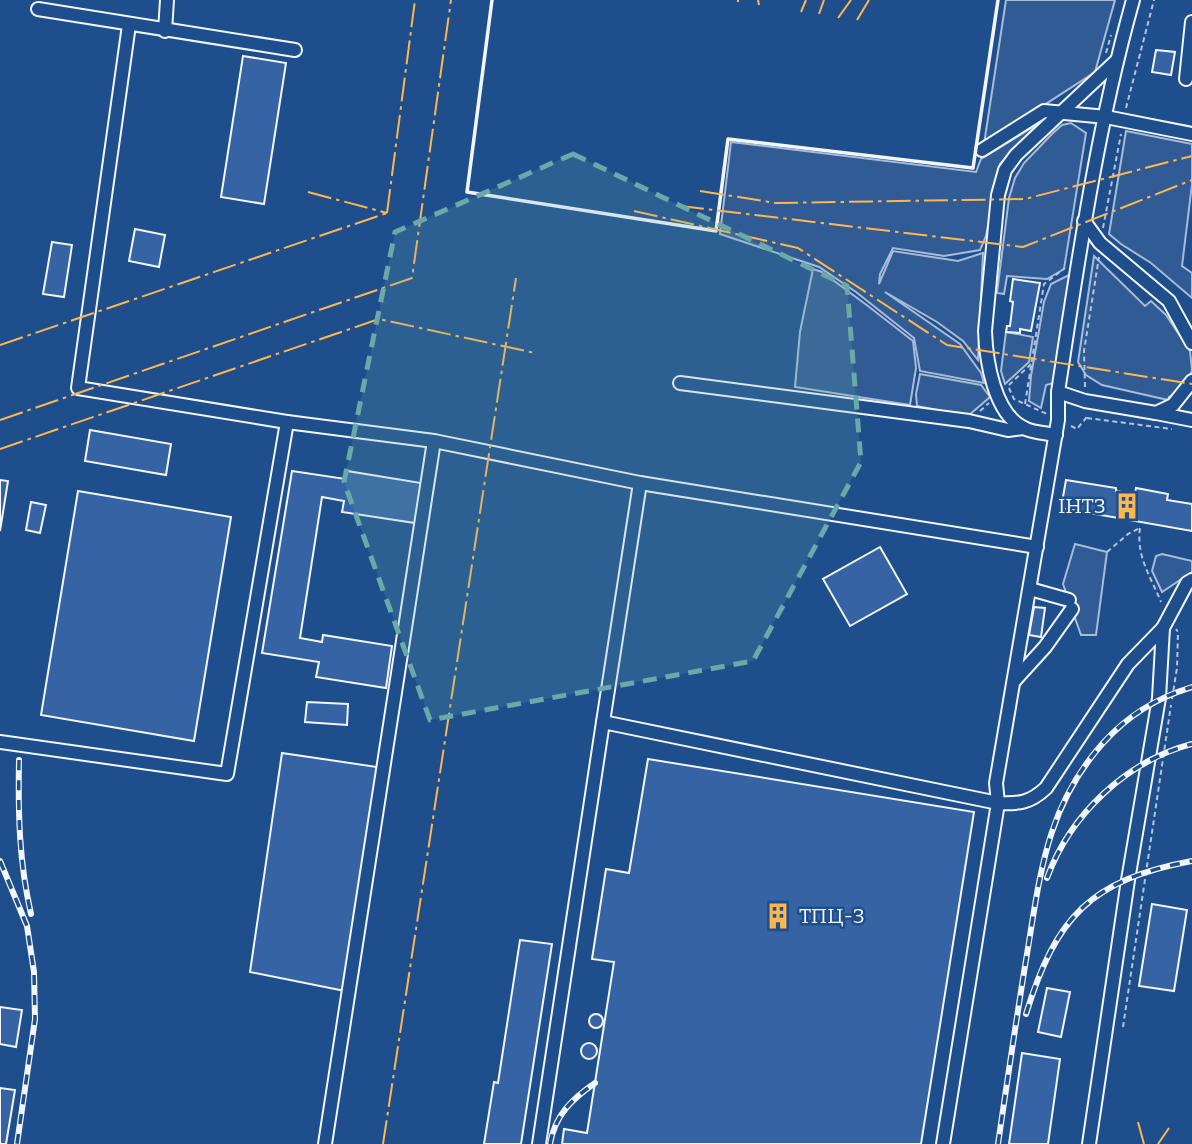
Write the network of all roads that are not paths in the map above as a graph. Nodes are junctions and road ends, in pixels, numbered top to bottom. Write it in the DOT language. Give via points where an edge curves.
graph roads {
  1 [pos="167,0"];
  2 [pos="1133,0"];
  3 [pos="38,9"];
  4 [pos="1192,22"];
  5 [pos="129,25"];
  6 [pos="164,31"];
  7 [pos="295,50"];
  8 [pos="1116,61"];
  9 [pos="1186,79"];
  10 [pos="1060,113"];
  11 [pos="1106,117"];
  12 [pos="1192,134"];
  13 [pos="982,150"];
  14 [pos="1084,221"];
  15 [pos="1169,302"];
  16 [pos="1192,320"];
  17 [pos="1192,343"];
  18 [pos="1192,381"];
  19 [pos="680,383"];
  20 [pos="1058,392"];
  21 [pos="1156,413"];
  22 [pos="1192,420"];
  23 [pos="287,422"];
  24 [pos="1024,428"];
  25 [pos="1056,435"];
  26 [pos="433,441"];
  27 [pos="640,483"];
  28 [pos="1037,547"];
  29 [pos="1192,580"];
  30 [pos="1030,589"];
  31 [pos="1166,623"];
  32 [pos="1014,680"];
  33 [pos="603,722"];
  34 [pos="0,742"];
  35 [pos="998,803"];
  36 [pos="325,1144"];
  37 [pos="539,1144"];
  38 [pos="943,1144"];
  39 [pos="1089,1144"];
  1 -- 6 [label="street"];
  2 -- 8 [label="street"];
  3 -- 5 [label="street"];
  4 -- 9 [label="street"];
  5 -- 6 [label="street"];
  5 -- 23 [label="street" via="78,388"];
  6 -- 7 [label="street"];
  8 -- 10 [label="street"];
  8 -- 11 [label="street"];
  10 -- 11 [label="street"];
  10 -- 13 [label="street" via="1044,111"];
  10 -- 24 [label="street" via="1016,155 1005,170 998,195 985,351 1004,409"];
  11 -- 12 [label="street"];
  11 -- 14 [label="street"];
  14 -- 15 [label="street" via="1100,243"];
  14 -- 20 [label="street"];
  15 -- 16 [label="street"];
  15 -- 17 [label="street"];
  18 -- 21 [label="street" via="1173,405"];
  19 -- 24 [label="street" via="1008,430"];
  20 -- 21 [label="street"];
  20 -- 25 [label="street"];
  21 -- 22 [label="street"];
  23 -- 26 [label="street"];
  23 -- 34 [label="street" via="227,774"];
  24 -- 25 [label="street"];
  25 -- 28 [label="street"];
  26 -- 27 [label="street"];
  26 -- 36 [label="street"];
  27 -- 28 [label="street"];
  27 -- 33 [label="street"];
  28 -- 30 [label="street"];
  29 -- 31 [label="street"];
  30 -- 32 [label="street"];
  30 -- 32 [label="street" via="1071,604 1045,647"];
  31 -- 35 [label="street" via="1128,664 1046,788 1023,804"];
  31 -- 39 [label="street" via="1157,711"];
  32 -- 35 [label="street" via="996,783"];
  33 -- 35 [label="street"];
  33 -- 37 [label="street"];
  35 -- 38 [label="street"];
}
